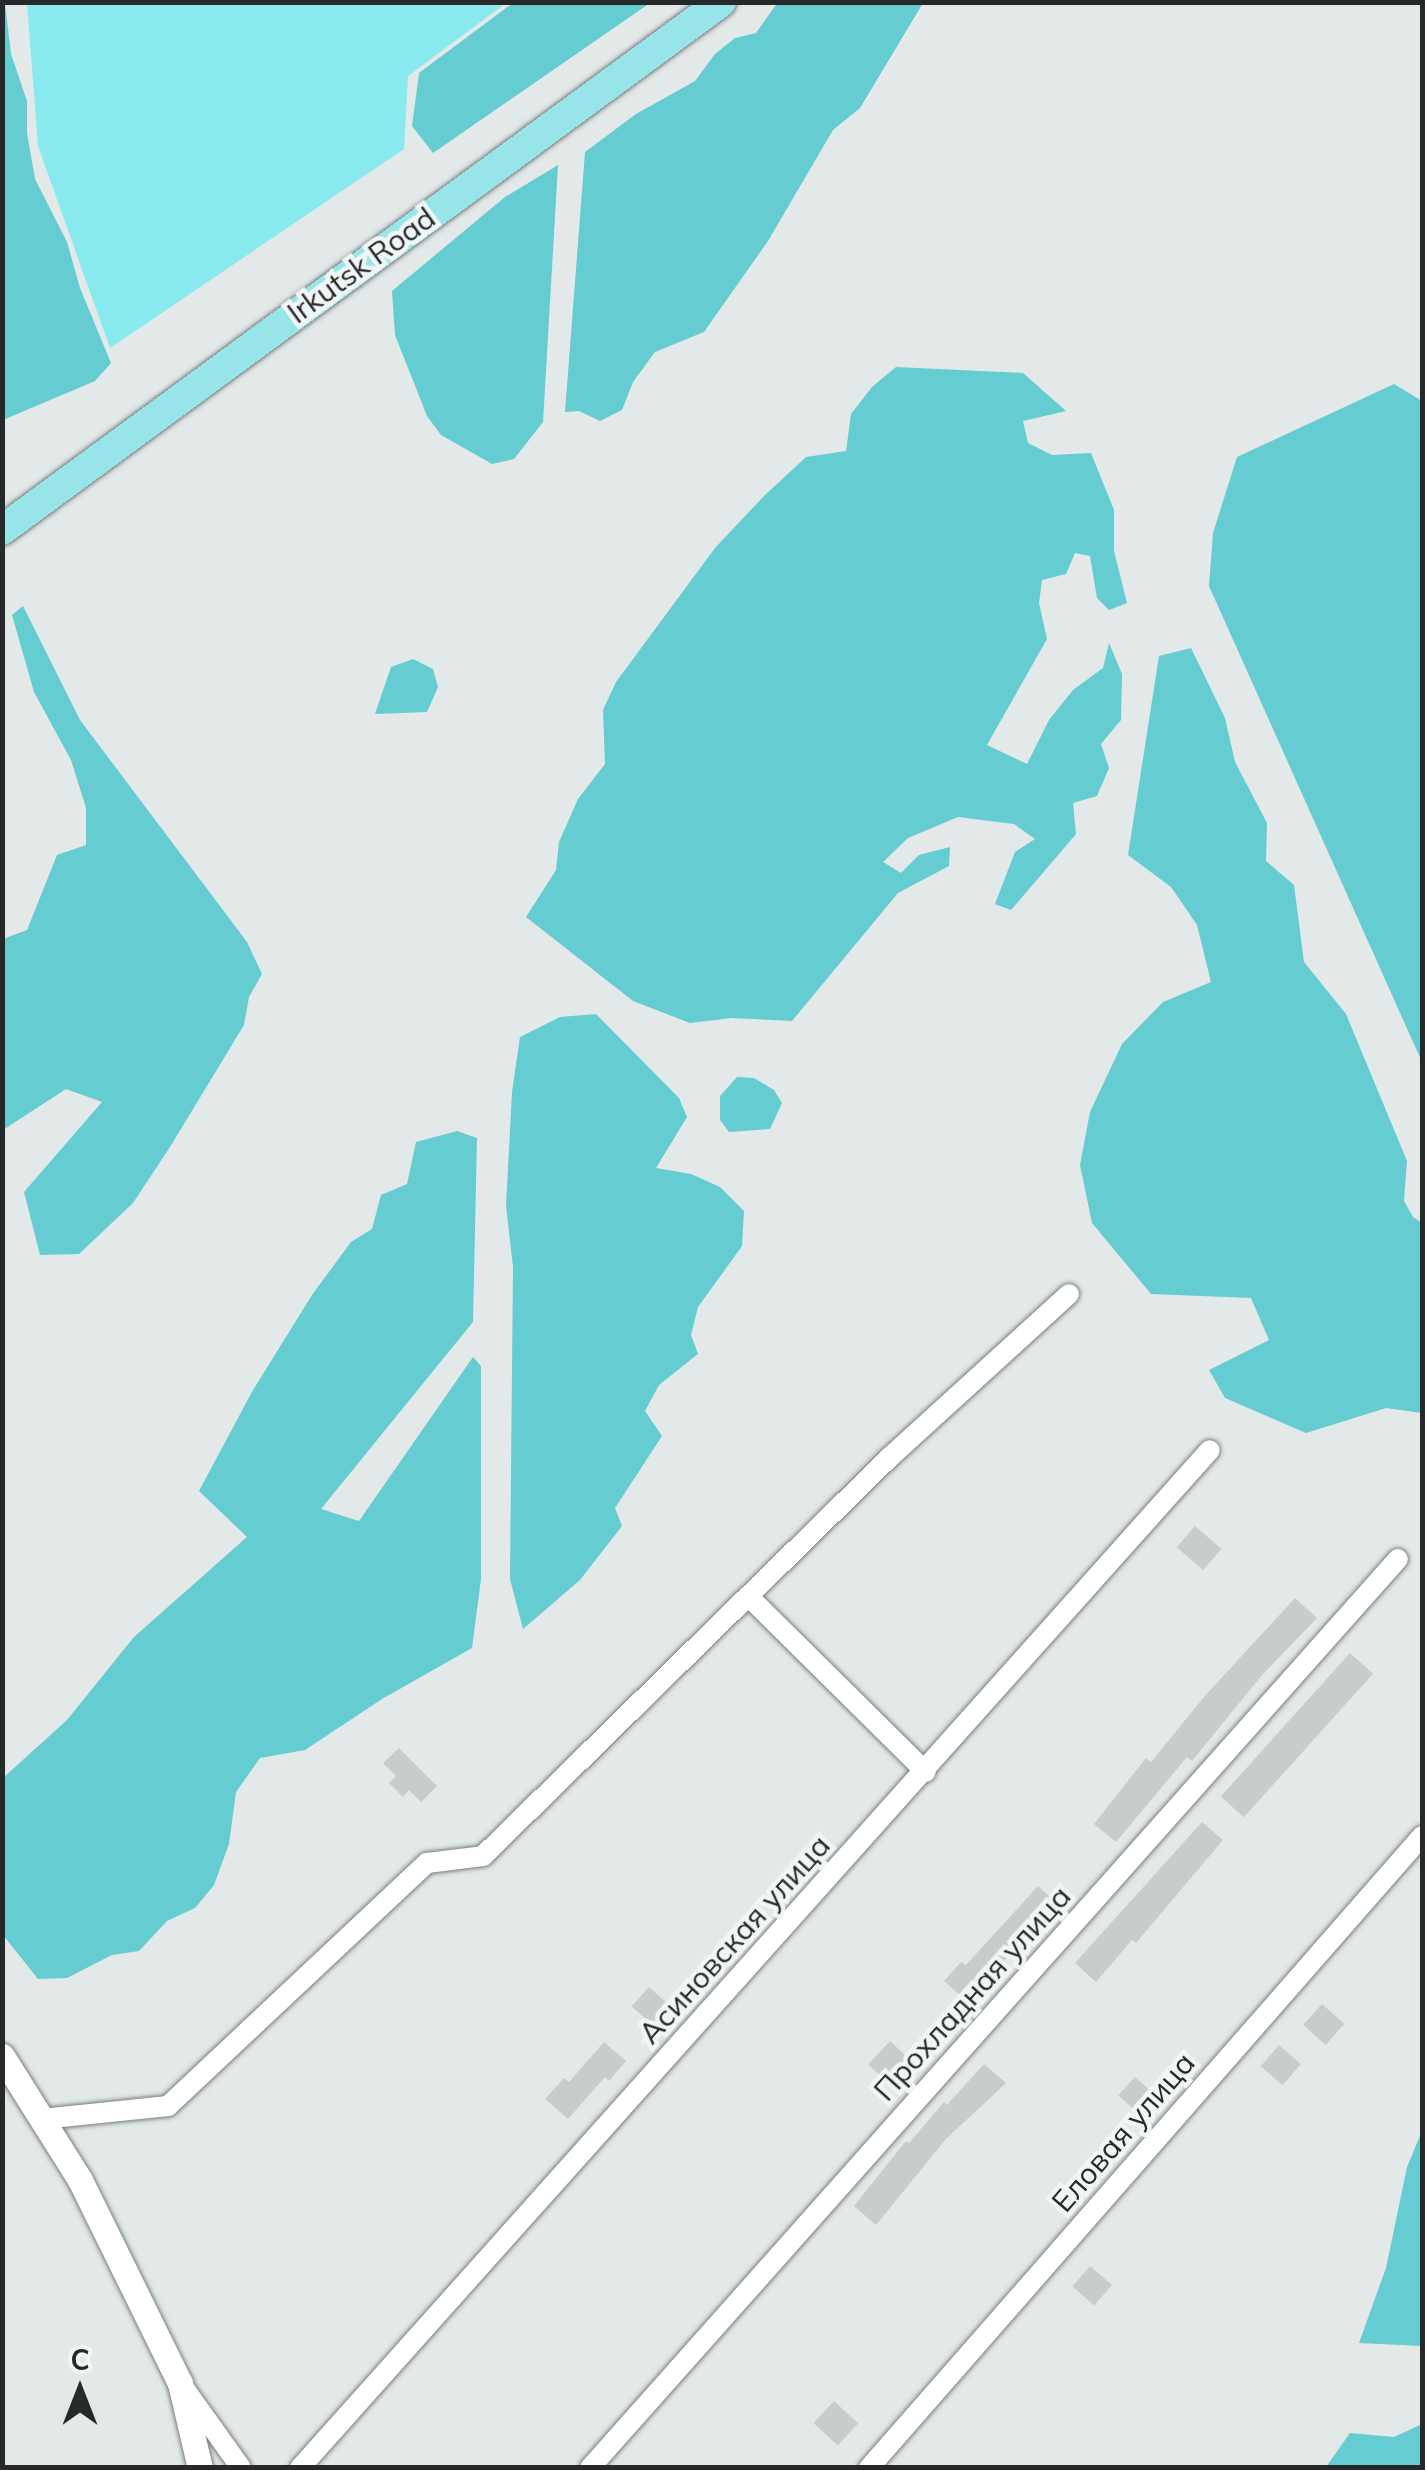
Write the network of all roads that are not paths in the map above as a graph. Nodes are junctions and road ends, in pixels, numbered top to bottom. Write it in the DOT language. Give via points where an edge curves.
graph roads {
  1 [pos="721,2"];
  2 [pos="2,530"];
  3 [pos="1068,1294"];
  4 [pos="1210,1450"];
  5 [pos="1398,1559"];
  6 [pos="748,1596"];
  7 [pos="926,1772"];
  8 [pos="1422,1836"];
  9 [pos="2,2056"];
  10 [pos="42,2119"];
  11 [pos="180,2383"];
  12 [pos="870,2467"];
  13 [pos="200,2468"];
  14 [pos="241,2468"];
  15 [pos="300,2468"];
  16 [pos="590,2468"];
  1 -- 2 [label="main road, Irkutsk Road"];
  3 -- 6 [label="street"];
  4 -- 7 [label="street, Асиновская улица"];
  5 -- 16 [label="street, Прохладная улица"];
  6 -- 7 [label="street"];
  6 -- 10 [label="street" via="483,1856 427,1863 168,2106"];
  7 -- 15 [label="street, Асиновская улица"];
  8 -- 12 [label="street, Еловая улица"];
  9 -- 10 [label="street"];
  10 -- 11 [label="street" via="80,2180"];
  11 -- 13 [label="street"];
  11 -- 14 [label="street"];
}
